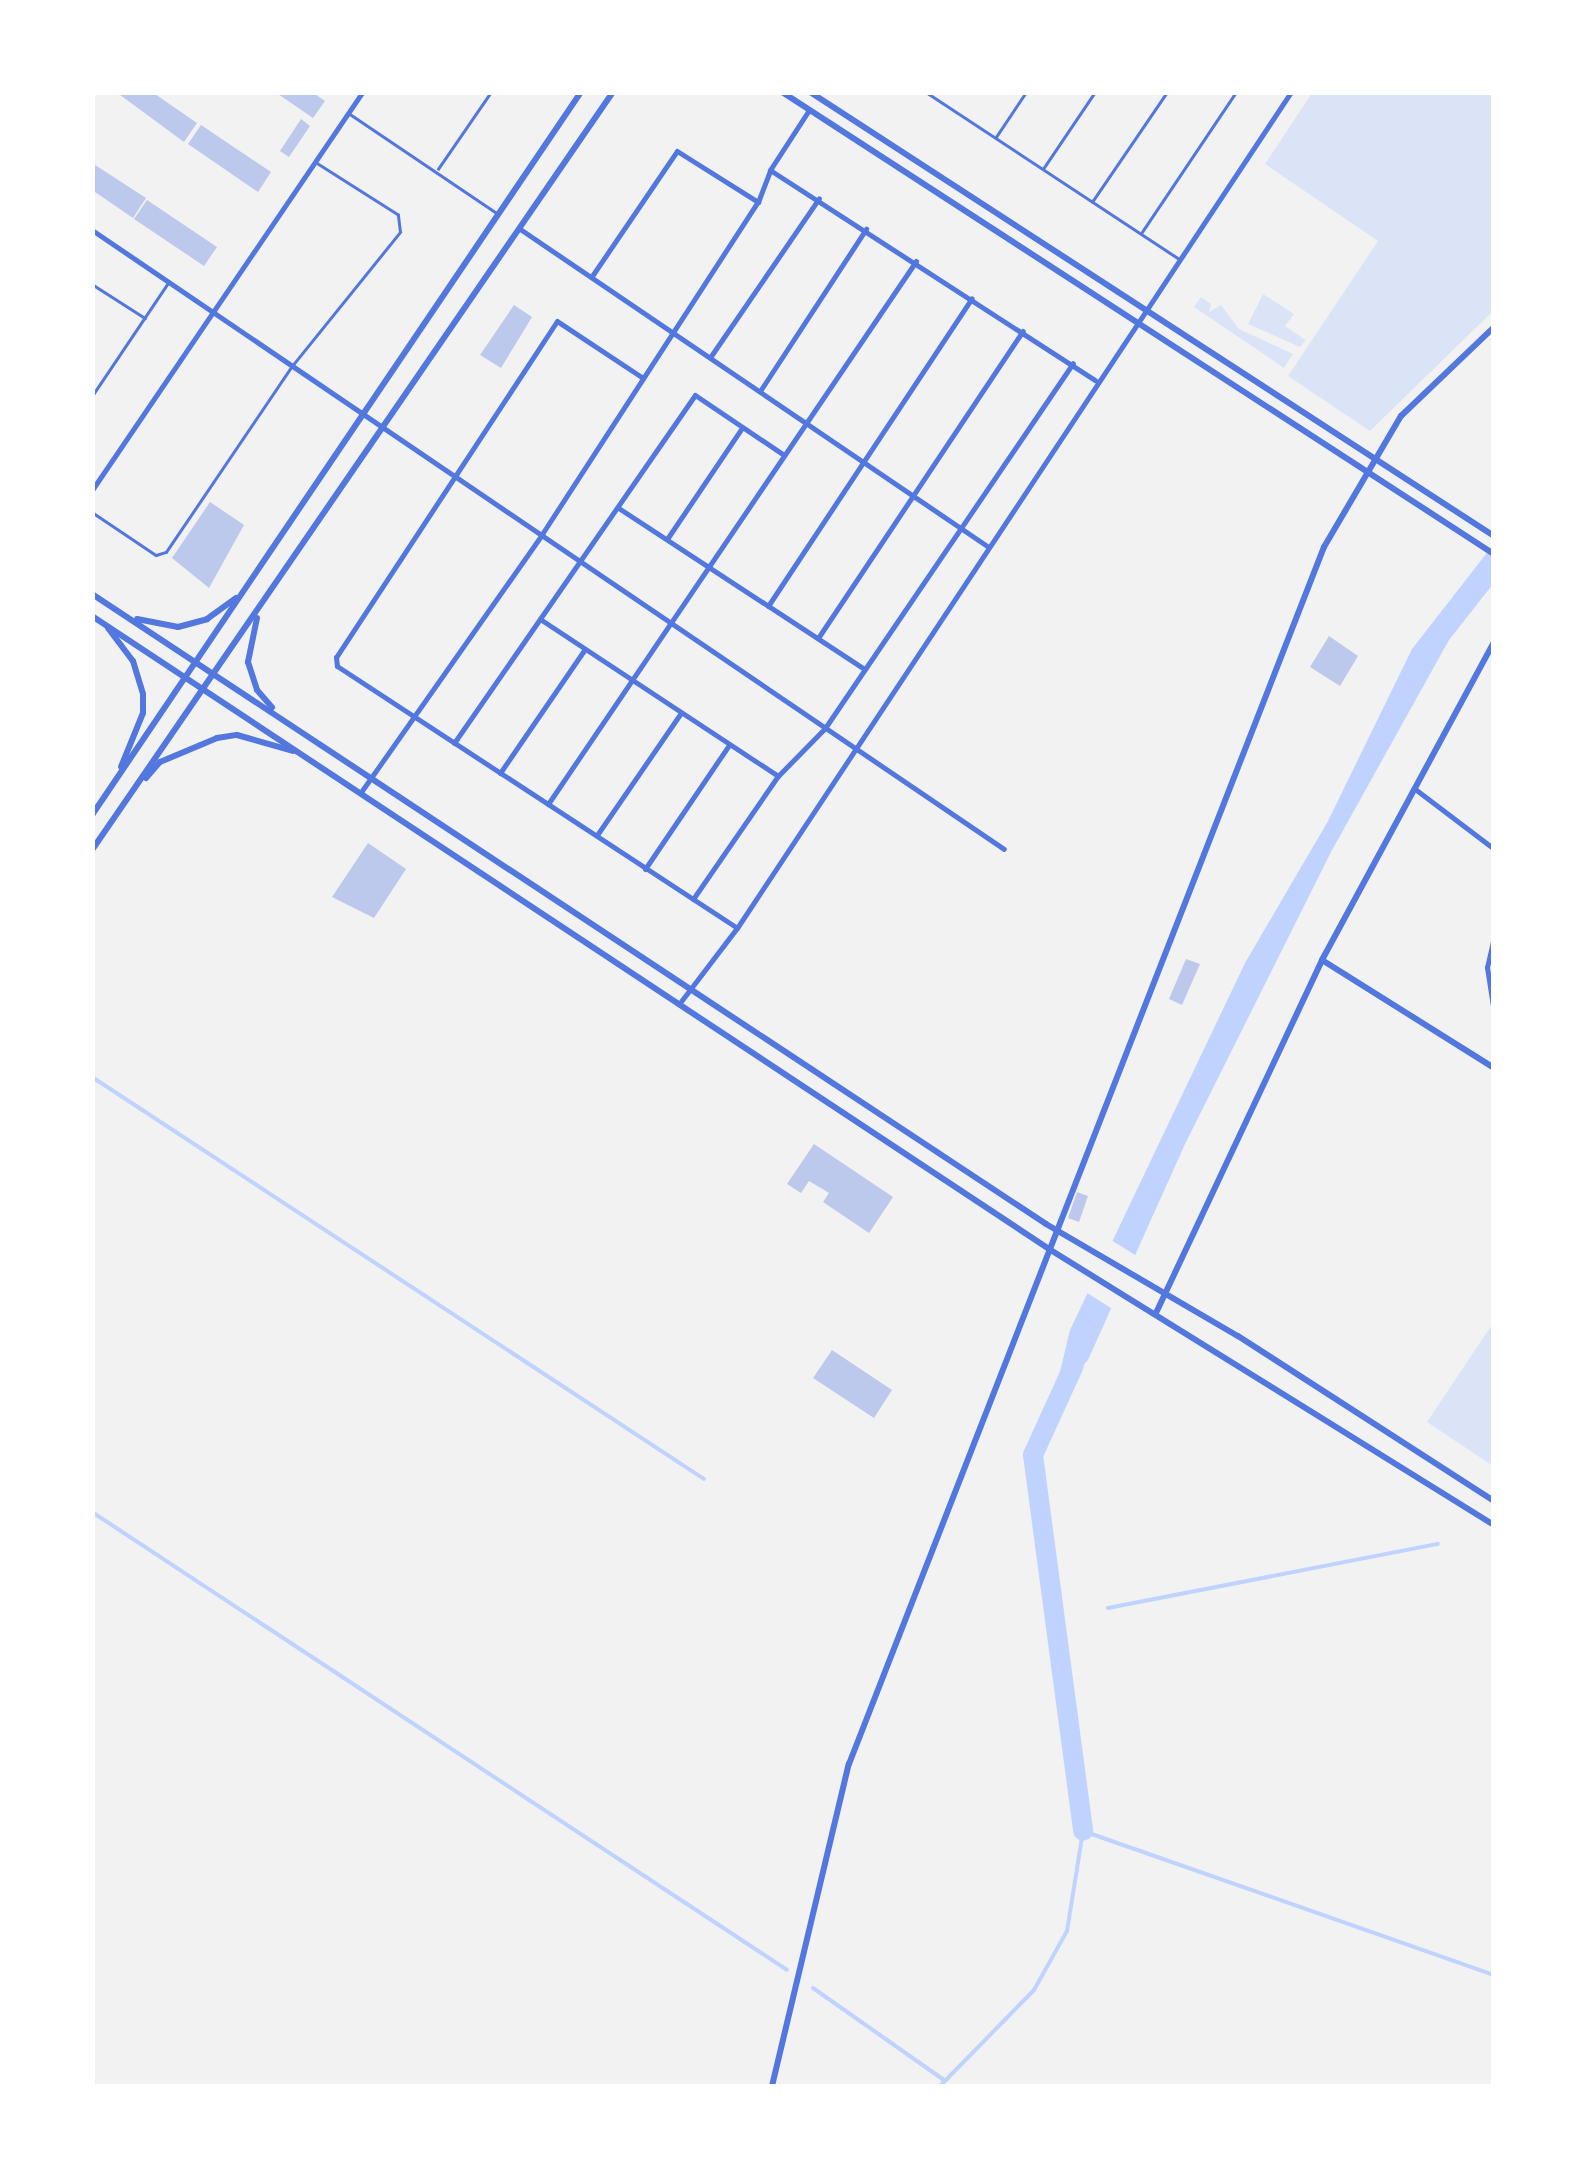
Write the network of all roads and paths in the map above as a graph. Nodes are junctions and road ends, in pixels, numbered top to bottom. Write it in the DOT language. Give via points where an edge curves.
graph roads {
  1 [pos="362,92"];
  2 [pos="491,92"];
  3 [pos="581,92"];
  4 [pos="613,92"];
  5 [pos="782,92"];
  6 [pos="810,92"];
  7 [pos="926,92"];
  8 [pos="1026,92"];
  9 [pos="1095,92"];
  10 [pos="1167,92"];
  11 [pos="1236,92"];
  12 [pos="1290,93"];
  13 [pos="809,110"];
  14 [pos="348,113"];
  15 [pos="995,138"];
  16 [pos="315,162"];
  17 [pos="1043,169"];
  18 [pos="770,170"];
  19 [pos="436,172"];
  20 [pos="819,198"];
  21 [pos="758,202"];
  22 [pos="1092,202"];
  23 [pos="498,214"];
  24 [pos="520,229"];
  25 [pos="866,229"];
  26 [pos="92,230"];
  27 [pos="1141,234"];
  28 [pos="1179,259"];
  29 [pos="916,261"];
  30 [pos="592,277"];
  31 [pos="169,282"];
  32 [pos="92,284"];
  33 [pos="972,298"];
  34 [pos="1144,310"];
  35 [pos="214,312"];
  36 [pos="144,318"];
  37 [pos="1136,322"];
  38 [pos="1494,327"];
  39 [pos="672,331"];
  40 [pos="1023,331"];
  41 [pos="711,356"];
  42 [pos="1072,364"];
  43 [pos="292,366"];
  44 [pos="643,378"];
  45 [pos="1096,381"];
  46 [pos="760,391"];
  47 [pos="92,396"];
  48 [pos="363,413"];
  49 [pos="805,422"];
  50 [pos="386,428"];
  51 [pos="742,428"];
  52 [pos="781,453"];
  53 [pos="1373,458"];
  54 [pos="864,461"];
  55 [pos="1365,469"];
  56 [pos="455,474"];
  57 [pos="92,490"];
  58 [pos="913,495"];
  59 [pos="620,509"];
  60 [pos="92,512"];
  61 [pos="960,526"];
  62 [pos="542,534"];
  63 [pos="1494,536"];
  64 [pos="667,539"];
  65 [pos="987,546"];
  66 [pos="1494,554"];
  67 [pos="583,562"];
  68 [pos="710,567"];
  69 [pos="244,591"];
  70 [pos="92,594"];
  71 [pos="265,600"];
  72 [pos="768,606"];
  73 [pos="117,610"];
  74 [pos="92,616"];
  75 [pos="540,619"];
  76 [pos="672,622"];
  77 [pos="104,624"];
  78 [pos="818,638"];
  79 [pos="1494,642"];
  80 [pos="585,649"];
  81 [pos="198,662"];
  82 [pos="863,668"];
  83 [pos="215,674"];
  84 [pos="188,678"];
  85 [pos="632,679"];
  86 [pos="205,689"];
  87 [pos="681,713"];
  88 [pos="412,717"];
  89 [pos="296,727"];
  90 [pos="826,728"];
  91 [pos="454,743"];
  92 [pos="729,745"];
  93 [pos="857,749"];
  94 [pos="313,760"];
  95 [pos="500,773"];
  96 [pos="778,776"];
  97 [pos="372,777"];
  98 [pos="1412,788"];
  99 [pos="110,790"];
  100 [pos="361,792"];
  101 [pos="125,801"];
  102 [pos="548,804"];
  103 [pos="92,815"];
  104 [pos="596,835"];
  105 [pos="1494,848"];
  106 [pos="1004,849"];
  107 [pos="92,850"];
  108 [pos="645,869"];
  109 [pos="693,899"];
  110 [pos="736,928"];
  111 [pos="1494,936"];
  112 [pos="1322,960"];
  113 [pos="691,985"];
  114 [pos="679,1004"];
  115 [pos="1494,1012"];
  116 [pos="1494,1068"];
  117 [pos="1056,1230"];
  118 [pos="1049,1248"];
  119 [pos="1166,1293"];
  120 [pos="1154,1312"];
  121 [pos="1494,1501"];
  122 [pos="1494,1525"];
  123 [pos="772,2086"];
  1 -- 14 [label="street"];
  2 -- 19 [label="lane"];
  3 -- 23 [label="street"];
  4 -- 24 [label="street"];
  5 -- 13 [label="street"];
  6 -- 34 [label="street"];
  7 -- 15 [label="lane"];
  8 -- 15 [label="lane"];
  9 -- 17 [label="lane"];
  10 -- 22 [label="lane"];
  11 -- 27 [label="lane"];
  12 -- 28 [label="street"];
  13 -- 18 [label="street"];
  13 -- 37 [label="street"];
  14 -- 16 [label="street"];
  14 -- 19 [label="lane"];
  15 -- 17 [label="lane"];
  16 -- 35 [label="street"];
  16 -- 43 [label="lane" via="398,214 400,232"];
  17 -- 22 [label="lane"];
  18 -- 20 [label="street"];
  18 -- 21 [label="street"];
  19 -- 23 [label="lane"];
  20 -- 25 [label="street"];
  20 -- 41 [label="street"];
  21 -- 30 [label="street" via="678,151"];
  21 -- 39 [label="street"];
  22 -- 27 [label="lane"];
  23 -- 48 [label="street"];
  24 -- 30 [label="street"];
  24 -- 50 [label="street"];
  25 -- 29 [label="street"];
  25 -- 46 [label="street"];
  26 -- 31 [label="street"];
  27 -- 28 [label="lane"];
  28 -- 34 [label="street"];
  29 -- 33 [label="street"];
  29 -- 49 [label="street"];
  30 -- 39 [label="street"];
  31 -- 35 [label="street"];
  31 -- 36 [label="lane"];
  32 -- 36 [label="lane"];
  33 -- 40 [label="street"];
  33 -- 54 [label="street"];
  34 -- 37 [label="street"];
  34 -- 53 [label="street"];
  35 -- 43 [label="street"];
  35 -- 57 [label="street"];
  36 -- 47 [label="lane"];
  37 -- 45 [label="street"];
  37 -- 55 [label="street"];
  38 -- 53 [label="street" via="1415,398"];
  39 -- 41 [label="street"];
  39 -- 44 [label="street"];
  40 -- 42 [label="street"];
  40 -- 58 [label="street"];
  41 -- 46 [label="street"];
  42 -- 45 [label="street"];
  42 -- 61 [label="street"];
  43 -- 48 [label="street"];
  43 -- 60 [label="lane" via="166,552 156,555"];
  44 -- 56 [label="street" via="557,321"];
  44 -- 62 [label="street"];
  45 -- 65 [label="street"];
  46 -- 49 [label="street"];
  48 -- 50 [label="street"];
  48 -- 69 [label="street"];
  49 -- 52 [label="street"];
  49 -- 54 [label="street"];
  50 -- 56 [label="street"];
  50 -- 71 [label="street"];
  51 -- 52 [label="street"];
  51 -- 59 [label="street" via="695,395"];
  51 -- 64 [label="street"];
  52 -- 68 [label="street"];
  53 -- 55 [label="street"];
  53 -- 63 [label="street"];
  54 -- 58 [label="street"];
  54 -- 72 [label="street"];
  55 -- 66 [label="street"];
  55 -- 117 [label="street" via="1324,546"];
  56 -- 62 [label="street"];
  56 -- 88 [label="street" via="336,657 337,666"];
  58 -- 61 [label="street"];
  58 -- 78 [label="street"];
  59 -- 64 [label="street"];
  59 -- 67 [label="street"];
  61 -- 65 [label="street"];
  61 -- 82 [label="street"];
  62 -- 67 [label="street"];
  62 -- 88 [label="street"];
  64 -- 68 [label="street"];
  65 -- 93 [label="street"];
  67 -- 75 [label="street"];
  67 -- 76 [label="street"];
  68 -- 72 [label="street"];
  68 -- 76 [label="street"];
  69 -- 73 [label="street" via="218,613 178,627"];
  69 -- 81 [label="street"];
  70 -- 73 [label="street"];
  71 -- 83 [label="street"];
  71 -- 89 [label="street" via="250,637 250,675 267,702"];
  72 -- 78 [label="street"];
  73 -- 81 [label="street"];
  74 -- 77 [label="street"];
  75 -- 80 [label="street"];
  75 -- 91 [label="street"];
  76 -- 85 [label="street"];
  76 -- 90 [label="street"];
  77 -- 84 [label="street"];
  77 -- 99 [label="street" via="132,661 142,694 132,745"];
  78 -- 82 [label="street"];
  79 -- 98 [label="street"];
  80 -- 85 [label="street"];
  80 -- 95 [label="street"];
  81 -- 83 [label="street"];
  81 -- 84 [label="street"];
  82 -- 90 [label="street"];
  83 -- 86 [label="street"];
  83 -- 89 [label="street"];
  84 -- 86 [label="street"];
  84 -- 99 [label="street"];
  85 -- 87 [label="street"];
  85 -- 102 [label="street"];
  86 -- 94 [label="street"];
  86 -- 101 [label="street"];
  87 -- 92 [label="street"];
  87 -- 104 [label="street"];
  88 -- 91 [label="street"];
  88 -- 97 [label="street"];
  89 -- 97 [label="street"];
  90 -- 93 [label="street"];
  90 -- 96 [label="street"];
  91 -- 95 [label="street"];
  92 -- 96 [label="street"];
  92 -- 108 [label="street"];
  93 -- 106 [label="street"];
  93 -- 110 [label="street"];
  94 -- 100 [label="street"];
  94 -- 101 [label="street" via="271,741 217,738 160,762"];
  95 -- 102 [label="street"];
  96 -- 109 [label="street"];
  97 -- 100 [label="street"];
  97 -- 113 [label="street"];
  98 -- 105 [label="street"];
  98 -- 112 [label="street"];
  99 -- 103 [label="street"];
  100 -- 114 [label="street"];
  101 -- 107 [label="street"];
  102 -- 104 [label="street"];
  104 -- 108 [label="street"];
  108 -- 109 [label="street"];
  109 -- 110 [label="street"];
  110 -- 113 [label="street"];
  111 -- 115 [label="street" via="1487,967"];
  112 -- 116 [label="street"];
  112 -- 119 [label="street"];
  113 -- 114 [label="street"];
  113 -- 117 [label="street"];
  114 -- 118 [label="street"];
  117 -- 118 [label="street"];
  117 -- 119 [label="street"];
  118 -- 120 [label="street"];
  118 -- 123 [label="street" via="849,1764"];
  119 -- 120 [label="street"];
  119 -- 121 [label="street"];
  120 -- 122 [label="street"];
}
